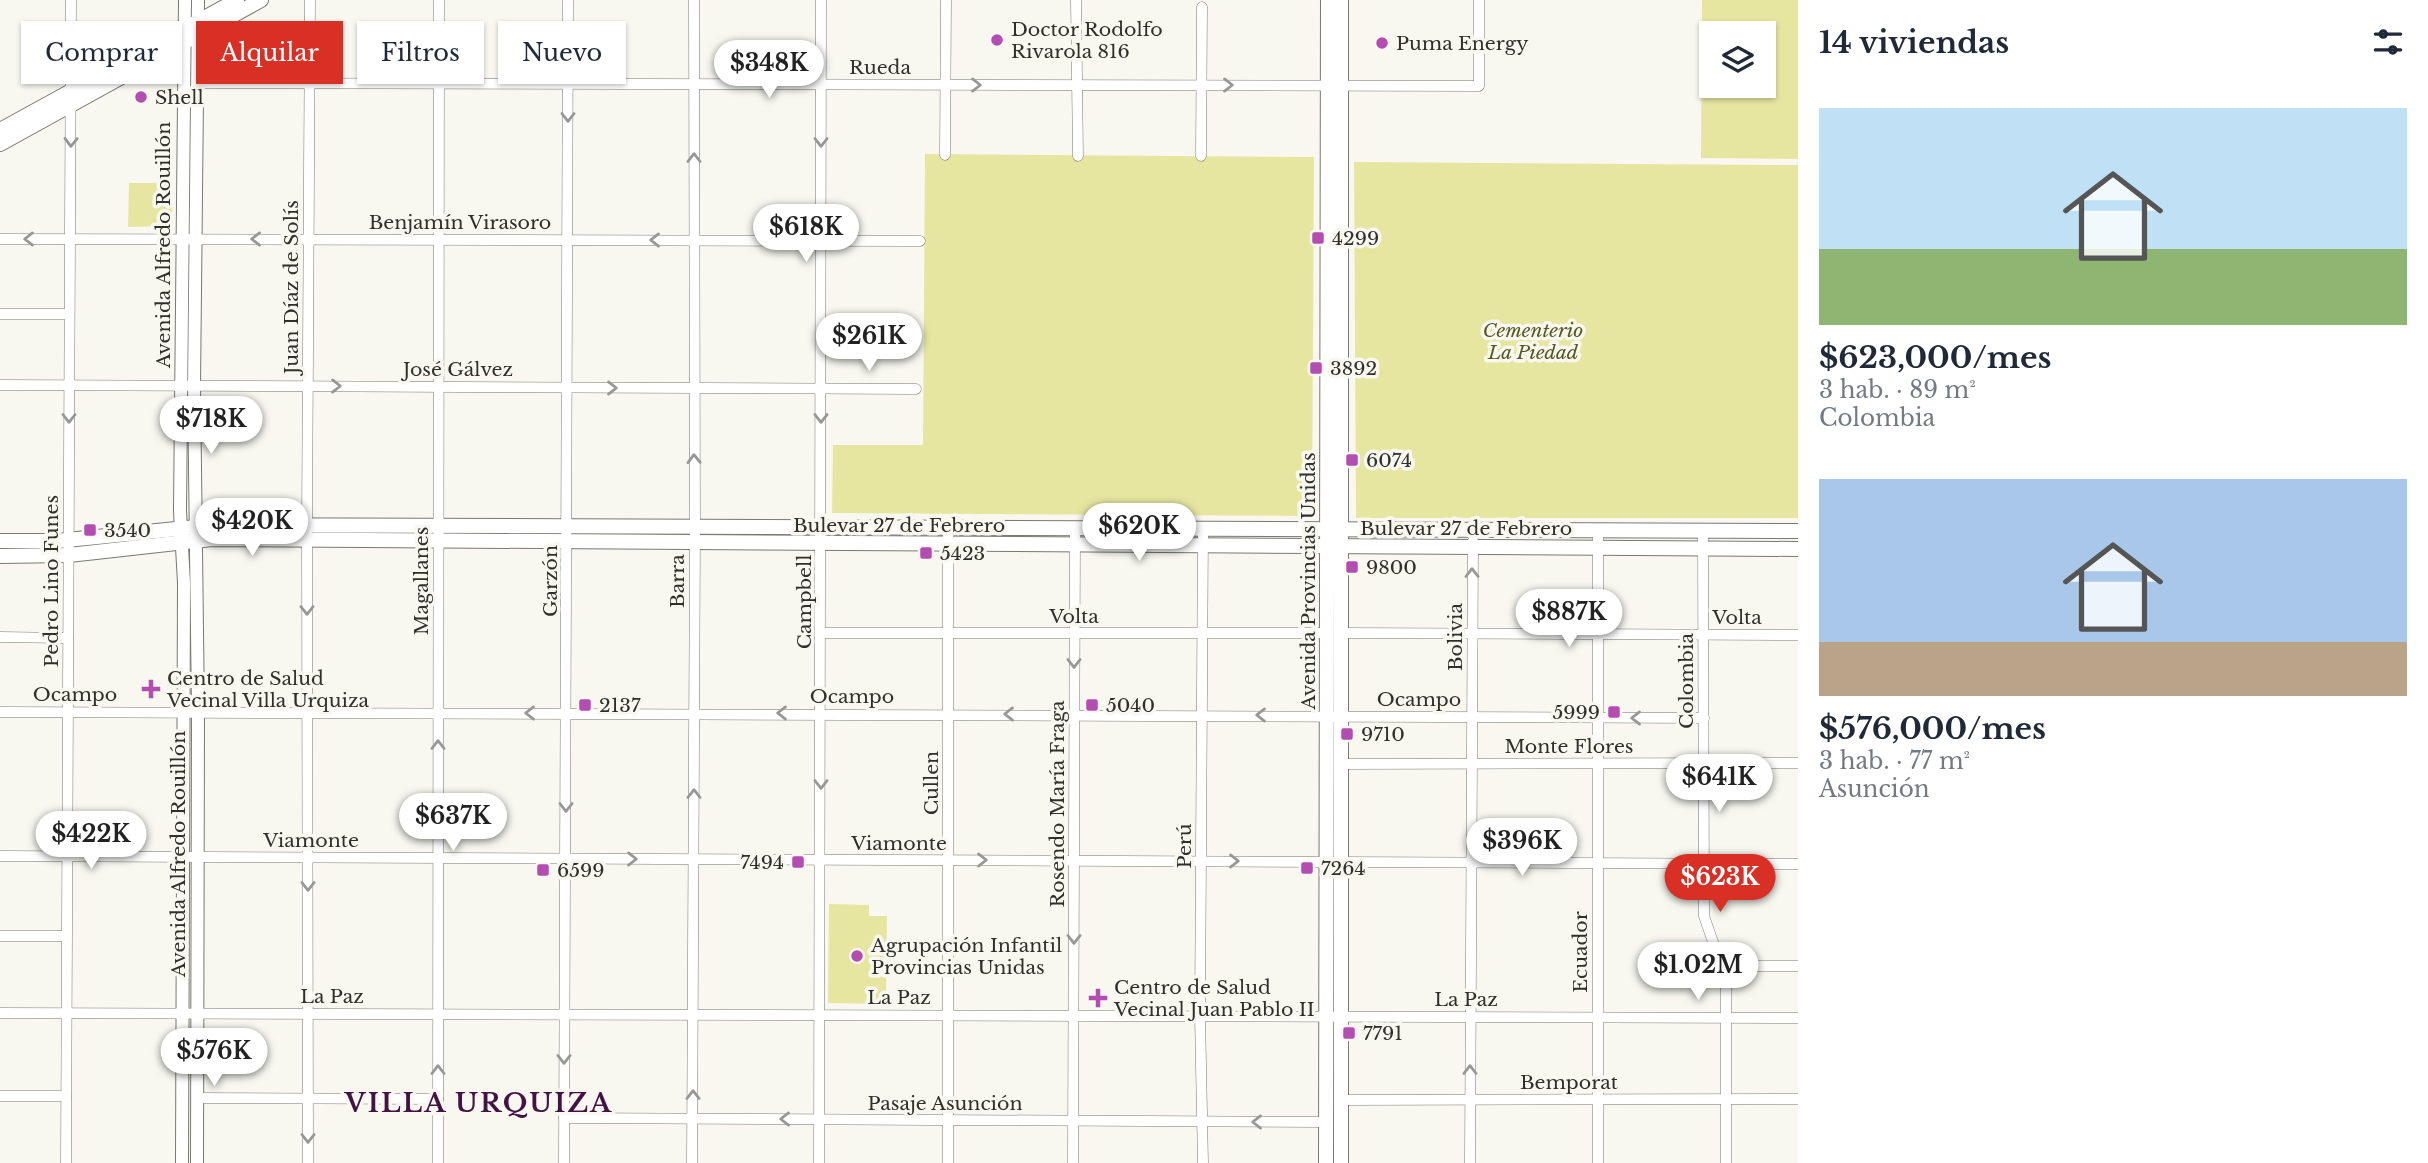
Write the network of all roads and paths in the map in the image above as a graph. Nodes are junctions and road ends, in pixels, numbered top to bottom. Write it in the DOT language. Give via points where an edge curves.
graph roads {
  1 [pos="71,0"];
  2 [pos="185,0"];
  3 [pos="198,0"];
  4 [pos="237,0"];
  5 [pos="261,0"];
  6 [pos="310,0"];
  7 [pos="439,0"];
  8 [pos="568,0"];
  9 [pos="694,0"];
  10 [pos="821,0"];
  11 [pos="946,0"];
  12 [pos="1076,0"];
  13 [pos="1328,0"];
  14 [pos="1341,0"];
  15 [pos="1479,0"];
  16 [pos="1202,7"];
  17 [pos="310,21"];
  18 [pos="439,21"];
  19 [pos="568,21"];
  20 [pos="191,32"];
  21 [pos="196,74"];
  22 [pos="197,84"];
  23 [pos="310,84"];
  24 [pos="439,84"];
  25 [pos="568,84"];
  26 [pos="626,84"];
  27 [pos="694,84"];
  28 [pos="821,84"];
  29 [pos="945,85"];
  30 [pos="1077,85"];
  31 [pos="1201,85"];
  32 [pos="1334,86"];
  33 [pos="71,98"];
  34 [pos="0,130"];
  35 [pos="0,144"];
  36 [pos="945,155"];
  37 [pos="1078,156"];
  38 [pos="1201,156"];
  39 [pos="0,239"];
  40 [pos="69,239"];
  41 [pos="189,239"];
  42 [pos="309,239"];
  43 [pos="439,240"];
  44 [pos="568,240"];
  45 [pos="694,240"];
  46 [pos="821,240"];
  47 [pos="920,241"];
  48 [pos="0,314"];
  49 [pos="69,314"];
  50 [pos="0,385"];
  51 [pos="69,385"];
  52 [pos="188,386"];
  53 [pos="308,386"];
  54 [pos="439,387"];
  55 [pos="568,387"];
  56 [pos="693,388"];
  57 [pos="821,388"];
  58 [pos="916,389"];
  59 [pos="307,526"];
  60 [pos="439,527"];
  61 [pos="568,527"];
  62 [pos="695,527"];
  63 [pos="822,528"];
  64 [pos="948,528"];
  65 [pos="1075,529"];
  66 [pos="1203,529"];
  67 [pos="1334,530"];
  68 [pos="1473,530"];
  69 [pos="1598,531"];
  70 [pos="1703,531"];
  71 [pos="1798,531"];
  72 [pos="189,534"];
  73 [pos="69,540"];
  74 [pos="0,541"];
  75 [pos="307,541"];
  76 [pos="439,542"];
  77 [pos="568,543"];
  78 [pos="695,543"];
  79 [pos="821,545"];
  80 [pos="948,545"];
  81 [pos="1075,546"];
  82 [pos="1203,546"];
  83 [pos="1334,547"];
  84 [pos="1472,547"];
  85 [pos="1598,548"];
  86 [pos="1703,548"];
  87 [pos="1798,549"];
  88 [pos="0,555"];
  89 [pos="69,555"];
  90 [pos="821,633"];
  91 [pos="948,633"];
  92 [pos="1074,633"];
  93 [pos="1202,633"];
  94 [pos="1334,633"];
  95 [pos="1472,634"];
  96 [pos="1598,634"];
  97 [pos="1704,634"];
  98 [pos="1798,635"];
  99 [pos="0,637"];
  100 [pos="68,638"];
  101 [pos="0,712"];
  102 [pos="67,712"];
  103 [pos="184,712"];
  104 [pos="198,712"];
  105 [pos="307,712"];
  106 [pos="438,713"];
  107 [pos="567,713"];
  108 [pos="694,713"];
  109 [pos="821,713"];
  110 [pos="948,714"];
  111 [pos="1074,715"];
  112 [pos="1202,715"];
  113 [pos="1334,716"];
  114 [pos="1472,717"];
  115 [pos="1598,717"];
  116 [pos="1704,718"];
  117 [pos="1704,763"];
  118 [pos="1798,763"];
  119 [pos="1340,764"];
  120 [pos="1472,764"];
  121 [pos="1598,764"];
  122 [pos="0,856"];
  123 [pos="67,856"];
  124 [pos="182,856"];
  125 [pos="196,856"];
  126 [pos="307,857"];
  127 [pos="438,858"];
  128 [pos="566,858"];
  129 [pos="694,859"];
  130 [pos="820,860"];
  131 [pos="948,860"];
  132 [pos="1074,861"];
  133 [pos="1201,861"];
  134 [pos="1334,862"];
  135 [pos="1471,863"];
  136 [pos="1598,863"];
  137 [pos="1704,864"];
  138 [pos="1798,864"];
  139 [pos="0,936"];
  140 [pos="66,936"];
  141 [pos="1726,966"];
  142 [pos="1798,966"];
  143 [pos="0,1013"];
  144 [pos="66,1013"];
  145 [pos="182,1013"];
  146 [pos="197,1013"];
  147 [pos="308,1013"];
  148 [pos="438,1014"];
  149 [pos="565,1014"];
  150 [pos="693,1014"];
  151 [pos="820,1014"];
  152 [pos="949,1015"];
  153 [pos="1074,1016"];
  154 [pos="1200,1016"];
  155 [pos="1333,1016"];
  156 [pos="1471,1016"];
  157 [pos="1598,1016"];
  158 [pos="1726,1018"];
  159 [pos="1798,1018"];
  160 [pos="0,1096"];
  161 [pos="66,1096"];
  162 [pos="197,1098"];
  163 [pos="308,1098"];
  164 [pos="438,1099"];
  165 [pos="1598,1099"];
  166 [pos="1726,1099"];
  167 [pos="1798,1099"];
  168 [pos="1341,1100"];
  169 [pos="1470,1100"];
  170 [pos="564,1118"];
  171 [pos="693,1119"];
  172 [pos="820,1119"];
  173 [pos="948,1120"];
  174 [pos="1073,1121"];
  175 [pos="1202,1121"];
  176 [pos="1326,1122"];
  177 [pos="66,1163"];
  178 [pos="182,1163"];
  179 [pos="197,1163"];
  180 [pos="308,1163"];
  181 [pos="438,1163"];
  182 [pos="564,1163"];
  183 [pos="692,1163"];
  184 [pos="819,1163"];
  185 [pos="948,1163"];
  186 [pos="1073,1163"];
  187 [pos="1203,1163"];
  188 [pos="1326,1163"];
  189 [pos="1341,1163"];
  190 [pos="1470,1163"];
  191 [pos="1598,1163"];
  192 [pos="1726,1163"];
  1 -- 33 [label="street, Pedro Lino Funes"];
  2 -- 20 [label="street, Avenida Alfredo Rouillón"];
  3 -- 20 [label="street, Avenida Alfredo Rouillón"];
  4 -- 20 [label="main road"];
  5 -- 20 [label="main road"];
  6 -- 17 [label="street, Juan Díaz de Solís"];
  7 -- 18 [label="street, Magallanes"];
  8 -- 19 [label="street, Garzón"];
  9 -- 27 [label="street, Barra"];
  10 -- 28 [label="street, Campbell"];
  11 -- 29 [label="street"];
  12 -- 30 [label="street"];
  13 -- 32 [label="main road, Avenida Provincias Unidas"];
  14 -- 32 [label="main road, Avenida Provincias Unidas"];
  15 -- 32 [label="street, Rueda" via="1479,86"];
  16 -- 31 [label="street"];
  20 -- 21 [label="street, Avenida Alfredo Rouillón"];
  20 -- 33 [label="main road"];
  20 -- 41 [label="street, Avenida Alfredo Rouillón"];
  22 -- 41 [label="street, Avenida Alfredo Rouillón"];
  23 -- 42 [label="street, Juan Díaz de Solís"];
  24 -- 43 [label="street, Magallanes"];
  25 -- 44 [label="street, Garzón, one-way"];
  26 -- 27 [label="street, Rueda"];
  27 -- 28 [label="street, Rueda"];
  45 -- 27 [label="street, Barra, one-way"];
  28 -- 29 [label="street, Rueda"];
  28 -- 46 [label="street, Campbell, one-way"];
  29 -- 30 [label="street, Rueda, one-way"];
  29 -- 36 [label="street"];
  30 -- 31 [label="street, Rueda"];
  30 -- 37 [label="street"];
  31 -- 32 [label="street, Rueda, one-way"];
  31 -- 38 [label="street"];
  32 -- 67 [label="main road, Avenida Provincias Unidas"];
  33 -- 34 [label="main road"];
  33 -- 35 [label="main road"];
  33 -- 40 [label="street, Pedro Lino Funes, one-way"];
  40 -- 39 [label="street, Benjamín Virasoro, one-way"];
  40 -- 41 [label="street, Benjamín Virasoro"];
  40 -- 49 [label="street, Pedro Lino Funes"];
  42 -- 41 [label="street, Benjamín Virasoro, one-way"];
  41 -- 52 [label="street, Avenida Alfredo Rouillón"];
  42 -- 43 [label="street, Benjamín Virasoro"];
  42 -- 53 [label="street, Juan Díaz de Solís"];
  43 -- 44 [label="street, Benjamín Virasoro"];
  43 -- 54 [label="street, Magallanes"];
  45 -- 44 [label="street, Benjamín Virasoro, one-way"];
  44 -- 55 [label="street, Garzón"];
  45 -- 46 [label="street, Benjamín Virasoro"];
  45 -- 56 [label="street, Barra"];
  46 -- 47 [label="street, Benjamín Virasoro"];
  46 -- 57 [label="street, Campbell"];
  48 -- 49 [label="street"];
  49 -- 51 [label="street, Pedro Lino Funes"];
  50 -- 51 [label="street, José Gálvez"];
  51 -- 52 [label="street, José Gálvez"];
  51 -- 73 [label="street, Pedro Lino Funes, one-way"];
  52 -- 53 [label="street, José Gálvez"];
  52 -- 72 [label="street, Avenida Alfredo Rouillón"];
  53 -- 54 [label="street, José Gálvez, one-way"];
  53 -- 59 [label="street, Juan Díaz de Solís"];
  54 -- 55 [label="street, José Gálvez"];
  54 -- 60 [label="street, Magallanes"];
  55 -- 56 [label="street, José Gálvez, one-way"];
  55 -- 61 [label="street, Garzón"];
  56 -- 57 [label="street, José Gálvez"];
  62 -- 56 [label="street, Barra, one-way"];
  57 -- 58 [label="street, José Gálvez"];
  57 -- 63 [label="street, Campbell, one-way"];
  59 -- 60 [label="main road, Bulevar 27 de Febrero"];
  59 -- 72 [label="main road, Bulevar 27 de Febrero"];
  59 -- 75 [label="street, Juan Díaz de Solís"];
  60 -- 61 [label="main road, Bulevar 27 de Febrero"];
  60 -- 76 [label="street, Magallanes"];
  61 -- 62 [label="main road, Bulevar 27 de Febrero"];
  61 -- 77 [label="street, Garzón"];
  62 -- 63 [label="main road, Bulevar 27 de Febrero"];
  62 -- 78 [label="street, Barra"];
  63 -- 64 [label="main road, Bulevar 27 de Febrero"];
  63 -- 79 [label="street, Campbell"];
  64 -- 65 [label="main road, Bulevar 27 de Febrero"];
  64 -- 80 [label="street, Cullen"];
  65 -- 66 [label="main road, Bulevar 27 de Febrero"];
  65 -- 81 [label="street, Rosendo María Fraga"];
  66 -- 67 [label="main road, Bulevar 27 de Febrero"];
  66 -- 82 [label="street, Perú"];
  67 -- 68 [label="main road, Bulevar 27 de Febrero"];
  67 -- 83 [label="main road, Avenida Provincias Unidas"];
  68 -- 69 [label="main road, Bulevar 27 de Febrero"];
  68 -- 84 [label="street, Bolivia"];
  69 -- 70 [label="main road, Bulevar 27 de Febrero"];
  69 -- 85 [label="street, Ecuador"];
  70 -- 71 [label="main road, Bulevar 27 de Febrero"];
  70 -- 86 [label="street, Colombia"];
  72 -- 73 [label="main road, Bulevar 27 de Febrero"];
  72 -- 75 [label="main road, Bulevar 27 de Febrero"];
  72 -- 89 [label="main road, Bulevar 27 de Febrero"];
  72 -- 103 [label="street, Avenida Alfredo Rouillón"];
  72 -- 104 [label="street, Avenida Alfredo Rouillón"];
  73 -- 74 [label="main road, Bulevar 27 de Febrero"];
  73 -- 89 [label="street, Pedro Lino Funes"];
  75 -- 76 [label="main road, Bulevar 27 de Febrero"];
  75 -- 105 [label="street, Juan Díaz de Solís, one-way"];
  76 -- 77 [label="main road, Bulevar 27 de Febrero"];
  76 -- 106 [label="street, Magallanes"];
  77 -- 78 [label="main road, Bulevar 27 de Febrero"];
  77 -- 107 [label="street, Garzón"];
  78 -- 79 [label="main road, Bulevar 27 de Febrero"];
  78 -- 108 [label="street, Barra"];
  79 -- 80 [label="main road, Bulevar 27 de Febrero"];
  79 -- 90 [label="street, Campbell"];
  80 -- 81 [label="main road, Bulevar 27 de Febrero"];
  80 -- 91 [label="street, Cullen"];
  81 -- 82 [label="main road, Bulevar 27 de Febrero"];
  81 -- 92 [label="street, Rosendo María Fraga"];
  82 -- 83 [label="main road, Bulevar 27 de Febrero"];
  82 -- 93 [label="street, Perú"];
  83 -- 84 [label="main road, Bulevar 27 de Febrero"];
  83 -- 94 [label="main road, Avenida Provincias Unidas"];
  84 -- 85 [label="main road, Bulevar 27 de Febrero"];
  95 -- 84 [label="street, Bolivia, one-way"];
  85 -- 86 [label="main road, Bulevar 27 de Febrero"];
  85 -- 96 [label="street, Ecuador"];
  86 -- 87 [label="main road, Bulevar 27 de Febrero"];
  86 -- 97 [label="street, Colombia"];
  88 -- 89 [label="main road, Bulevar 27 de Febrero"];
  89 -- 100 [label="street, Pedro Lino Funes"];
  90 -- 91 [label="street, Volta"];
  90 -- 109 [label="street, Campbell"];
  91 -- 92 [label="street, Volta"];
  91 -- 110 [label="street, Cullen"];
  92 -- 93 [label="street, Volta"];
  92 -- 111 [label="street, Rosendo María Fraga, one-way"];
  93 -- 94 [label="street, Volta"];
  93 -- 112 [label="street, Perú"];
  94 -- 95 [label="street, Volta"];
  94 -- 113 [label="main road, Avenida Provincias Unidas"];
  95 -- 96 [label="street, Volta"];
  95 -- 114 [label="street, Bolivia"];
  96 -- 97 [label="street, Volta"];
  96 -- 115 [label="street, Ecuador"];
  97 -- 98 [label="street, Volta"];
  97 -- 116 [label="street, Colombia"];
  99 -- 100 [label="street"];
  100 -- 102 [label="street, Pedro Lino Funes"];
  101 -- 102 [label="street, Ocampo"];
  102 -- 103 [label="street, Ocampo"];
  102 -- 123 [label="street, Pedro Lino Funes"];
  103 -- 104 [label="street, Ocampo"];
  103 -- 124 [label="street, Avenida Alfredo Rouillón"];
  104 -- 105 [label="street, Ocampo"];
  104 -- 125 [label="street, Avenida Alfredo Rouillón"];
  105 -- 106 [label="street, Ocampo"];
  105 -- 126 [label="street, Juan Díaz de Solís"];
  107 -- 106 [label="street, Ocampo, one-way"];
  127 -- 106 [label="street, Magallanes, one-way"];
  107 -- 108 [label="street, Ocampo"];
  107 -- 128 [label="street, Garzón, one-way"];
  109 -- 108 [label="street, Ocampo, one-way"];
  129 -- 108 [label="street, Barra, one-way"];
  109 -- 110 [label="street, Ocampo"];
  109 -- 130 [label="street, Campbell, one-way"];
  111 -- 110 [label="street, Ocampo, one-way"];
  110 -- 131 [label="street, Cullen"];
  111 -- 112 [label="street, Ocampo"];
  111 -- 132 [label="street, Rosendo María Fraga"];
  113 -- 112 [label="street, Ocampo, one-way"];
  112 -- 133 [label="street, Perú"];
  113 -- 114 [label="street, Ocampo"];
  113 -- 119 [label="main road, Avenida Provincias Unidas"];
  113 -- 134 [label="main road, Avenida Provincias Unidas"];
  114 -- 115 [label="street, Ocampo"];
  114 -- 120 [label="street, Bolivia"];
  116 -- 115 [label="street, Ocampo, one-way"];
  115 -- 121 [label="street, Ecuador"];
  116 -- 117 [label="street, Colombia"];
  117 -- 118 [label="street, Monte Flores"];
  117 -- 121 [label="street, Monte Flores"];
  117 -- 137 [label="street, Colombia"];
  119 -- 120 [label="street, Monte Flores"];
  119 -- 134 [label="main road, Avenida Provincias Unidas"];
  120 -- 121 [label="street, Monte Flores"];
  120 -- 135 [label="street, Bolivia"];
  121 -- 136 [label="street, Ecuador"];
  122 -- 123 [label="street, Viamonte"];
  123 -- 124 [label="street, Viamonte"];
  123 -- 140 [label="street, Pedro Lino Funes"];
  124 -- 125 [label="street, Viamonte"];
  124 -- 145 [label="street, Avenida Alfredo Rouillón"];
  125 -- 126 [label="street, Viamonte"];
  125 -- 146 [label="street, Avenida Alfredo Rouillón"];
  126 -- 127 [label="street, Viamonte"];
  126 -- 147 [label="street, Juan Díaz de Solís, one-way"];
  127 -- 128 [label="street, Viamonte"];
  127 -- 148 [label="street, Magallanes"];
  128 -- 129 [label="street, Viamonte, one-way"];
  128 -- 149 [label="street, Garzón"];
  129 -- 130 [label="street, Viamonte"];
  129 -- 150 [label="street, Barra"];
  130 -- 131 [label="street, Viamonte"];
  130 -- 151 [label="street, Campbell"];
  131 -- 132 [label="street, Viamonte, one-way"];
  131 -- 152 [label="street, Cullen"];
  132 -- 133 [label="street, Viamonte"];
  132 -- 153 [label="street, Rosendo María Fraga, one-way"];
  133 -- 134 [label="street, Viamonte, one-way"];
  133 -- 154 [label="street, Perú"];
  134 -- 135 [label="street, Viamonte"];
  134 -- 155 [label="main road, Avenida Provincias Unidas"];
  135 -- 136 [label="street, Viamonte"];
  135 -- 156 [label="street, Bolivia"];
  136 -- 137 [label="street, Viamonte"];
  136 -- 157 [label="street, Ecuador"];
  137 -- 138 [label="street, Viamonte"];
  137 -- 141 [label="street, Colombia" via="1704,916"];
  139 -- 140 [label="street"];
  140 -- 144 [label="street, Pedro Lino Funes"];
  141 -- 142 [label="street"];
  141 -- 158 [label="street, Colombia"];
  143 -- 144 [label="street, La Paz"];
  144 -- 145 [label="street, La Paz"];
  144 -- 161 [label="street, Pedro Lino Funes"];
  145 -- 146 [label="street, La Paz"];
  145 -- 178 [label="street, Avenida Alfredo Rouillón"];
  146 -- 147 [label="street, La Paz"];
  146 -- 162 [label="street, Avenida Alfredo Rouillón"];
  147 -- 148 [label="street, La Paz"];
  147 -- 163 [label="street, Juan Díaz de Solís"];
  148 -- 149 [label="street, La Paz"];
  164 -- 148 [label="street, Magallanes, one-way"];
  149 -- 150 [label="street, La Paz"];
  149 -- 170 [label="street, Garzón, one-way"];
  150 -- 151 [label="street, La Paz"];
  171 -- 150 [label="street, Barra, one-way"];
  151 -- 152 [label="street, La Paz"];
  151 -- 172 [label="street, Campbell"];
  152 -- 153 [label="street, La Paz"];
  152 -- 173 [label="street, Cullen"];
  153 -- 154 [label="street, La Paz"];
  153 -- 174 [label="street, Rosendo María Fraga"];
  154 -- 155 [label="street, La Paz"];
  154 -- 175 [label="street, Perú"];
  155 -- 156 [label="street, La Paz"];
  155 -- 168 [label="main road, Avenida Provincias Unidas"];
  155 -- 176 [label="main road, Avenida Provincias Unidas"];
  156 -- 157 [label="street, La Paz"];
  169 -- 156 [label="street, Bolivia, one-way"];
  157 -- 158 [label="street, La Paz"];
  157 -- 165 [label="street, Ecuador"];
  158 -- 159 [label="street, La Paz"];
  158 -- 166 [label="street, Colombia"];
  160 -- 161 [label="street"];
  161 -- 177 [label="street, Pedro Lino Funes"];
  162 -- 163 [label="street"];
  162 -- 179 [label="street, Avenida Alfredo Rouillón"];
  163 -- 164 [label="street"];
  163 -- 180 [label="street, Juan Díaz de Solís, one-way"];
  164 -- 181 [label="street, Magallanes"];
  165 -- 166 [label="street, Bemporat"];
  165 -- 169 [label="street, Bemporat"];
  165 -- 191 [label="street, Ecuador"];
  166 -- 167 [label="street, Bemporat"];
  166 -- 192 [label="street, Colombia"];
  168 -- 169 [label="street, Bemporat"];
  168 -- 189 [label="main road, Avenida Provincias Unidas"];
  169 -- 190 [label="street, Bolivia"];
  170 -- 171 [label="street, Pasaje Asunción"];
  170 -- 182 [label="street, Garzón"];
  172 -- 171 [label="street, Pasaje Asunción, one-way"];
  171 -- 183 [label="street, Barra"];
  172 -- 173 [label="street, Pasaje Asunción"];
  172 -- 184 [label="street, Campbell"];
  173 -- 174 [label="street, Pasaje Asunción"];
  173 -- 185 [label="street, Cullen"];
  174 -- 175 [label="street, Pasaje Asunción"];
  174 -- 186 [label="street, Rosendo María Fraga"];
  176 -- 175 [label="street, Pasaje Asunción, one-way"];
  175 -- 187 [label="street, Perú"];
  176 -- 188 [label="main road, Avenida Provincias Unidas"];
}
